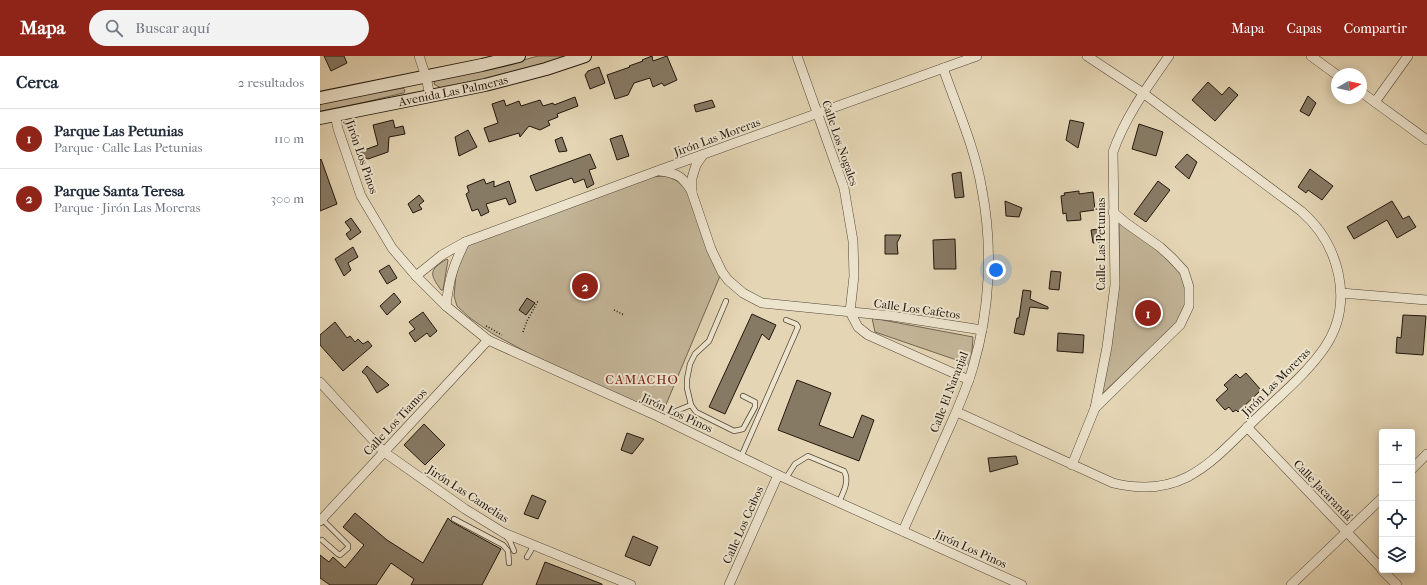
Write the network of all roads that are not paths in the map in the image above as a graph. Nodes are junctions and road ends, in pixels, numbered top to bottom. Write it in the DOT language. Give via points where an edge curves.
graph roads {
  1 [pos="419,56"];
  2 [pos="519,56"];
  3 [pos="585,56"];
  4 [pos="797,56"];
  5 [pos="977,56"];
  6 [pos="1087,56"];
  7 [pos="1169,56"];
  8 [pos="1311,56"];
  9 [pos="1408,56"];
  10 [pos="503,58"];
  11 [pos="943,68"];
  12 [pos="1331,71"];
  13 [pos="426,76"];
  14 [pos="400,82"];
  15 [pos="1143,93"];
  16 [pos="430,96"];
  17 [pos="1367,96"];
  18 [pos="320,98"];
  19 [pos="404,101"];
  20 [pos="1375,102"];
  21 [pos="818,113"];
  22 [pos="335,114"];
  23 [pos="320,118"];
  24 [pos="1427,140"];
  25 [pos="703,155"];
  26 [pos="657,171"];
  27 [pos="692,193"];
  28 [pos="1113,212"];
  29 [pos="465,242"];
  30 [pos="416,276"];
  31 [pos="1341,293"];
  32 [pos="1427,300"];
  33 [pos="726,301"];
  34 [pos="446,306"];
  35 [pos="850,312"];
  36 [pos="786,320"];
  37 [pos="982,330"];
  38 [pos="488,340"];
  39 [pos="969,380"];
  40 [pos="320,382"];
  41 [pos="743,396"];
  42 [pos="691,405"];
  43 [pos="1096,408"];
  44 [pos="957,412"];
  45 [pos="663,419"];
  46 [pos="1247,427"];
  47 [pos="384,452"];
  48 [pos="1427,454"];
  49 [pos="741,457"];
  50 [pos="1072,465"];
  51 [pos="1415,465"];
  52 [pos="782,476"];
  53 [pos="1379,501"];
  54 [pos="839,502"];
  55 [pos="454,519"];
  56 [pos="321,520"];
  57 [pos="903,531"];
  58 [pos="1346,532"];
  59 [pos="504,533"];
  60 [pos="322,540"];
  61 [pos="534,545"];
  62 [pos="514,551"];
  63 [pos="527,557"];
  64 [pos="509,563"];
  65 [pos="1379,567"];
  66 [pos="1385,573"];
  67 [pos="631,585"];
  68 [pos="729,585"];
  69 [pos="1022,585"];
  70 [pos="1291,585"];
  71 [pos="1397,585"];
  1 -- 13 [label="street"];
  2 -- 10 [label="main road, Avenida Las Palmeras"];
  3 -- 16 [label="main road, Avenida Las Palmeras" via="486,85"];
  4 -- 21 [label="street, Calle Los Nogales"];
  5 -- 11 [label="street, Jirón Las Moreras"];
  6 -- 15 [label="street, Jirón Las Moreras"];
  7 -- 15 [label="street, Calle Las Petunias"];
  8 -- 12 [label="street"];
  9 -- 20 [label="street"];
  10 -- 13 [label="main road, Avenida Las Palmeras"];
  11 -- 21 [label="street, Jirón Las Moreras"];
  11 -- 37 [label="street, Calle El Naranjal" via="973,151 986,212 988,272"];
  13 -- 14 [label="main road, Avenida Las Palmeras"];
  13 -- 16 [label="street"];
  14 -- 18 [label="main road, Avenida Las Palmeras"];
  14 -- 19 [label="main road" via="408,92"];
  15 -- 28 [label="street, Calle Las Petunias" via="1117,139 1113,152"];
  15 -- 31 [label="street, Jirón Las Moreras" via="1307,216 1324,236 1332,251 1339,274"];
  16 -- 19 [label="main road, Avenida Las Palmeras"];
  17 -- 20 [label="street"];
  19 -- 22 [label="main road, Avenida Las Palmeras"];
  20 -- 24 [label="street"];
  21 -- 25 [label="street, Jirón Las Moreras"];
  21 -- 35 [label="street, Calle Los Nogales" via="844,188 853,241 854,276"];
  22 -- 23 [label="main road, Avenida Las Palmeras"];
  22 -- 30 [label="street, Jirón Los Pinos" via="361,196 392,248"];
  25 -- 26 [label="street, Jirón Las Moreras"];
  25 -- 27 [label="street, Calle Los Cafetos" via="696,165 692,178"];
  26 -- 27 [label="street, Calle Los Cafetos" via="672,172 685,180"];
  26 -- 29 [label="street, Jirón Las Moreras"];
  27 -- 35 [label="street, Calle Los Cafetos" via="711,249 722,272 743,293 762,303"];
  28 -- 43 [label="street, Calle Las Petunias" via="1115,285"];
  28 -- 43 [label="street" via="1160,247 1184,271 1189,287 1189,306 1180,325"];
  29 -- 30 [label="street, Jirón Las Moreras" via="442,255"];
  29 -- 34 [label="street" via="448,284"];
  30 -- 34 [label="street, Jirón Los Pinos"];
  31 -- 32 [label="street"];
  31 -- 46 [label="street, Jirón Las Moreras" via="1337,320 1324,349 1303,374"];
  33 -- 42 [label="lane" via="709,341 695,354 690,364 687,388"];
  34 -- 38 [label="street, Jirón Los Pinos"];
  35 -- 37 [label="street, Calle Los Cafetos"];
  35 -- 39 [label="street" via="858,327 868,335"];
  36 -- 49 [label="lane" via="798,327"];
  37 -- 39 [label="street, Calle El Naranjal"];
  38 -- 45 [label="street, Jirón Los Pinos"];
  38 -- 47 [label="street, Calle Los Tiamos"];
  39 -- 44 [label="street, Calle El Naranjal"];
  40 -- 47 [label="street, Jirón Las Camelias"];
  41 -- 42 [label="lane" via="755,402 744,429 734,430 696,412"];
  42 -- 45 [label="lane"];
  43 -- 50 [label="street, Calle Las Petunias"];
  44 -- 50 [label="street, Jirón Las Moreras"];
  44 -- 57 [label="street, Calle El Naranjal"];
  45 -- 49 [label="street, Jirón Los Pinos"];
  46 -- 50 [label="street, Jirón Las Moreras" via="1205,467 1185,479 1165,486 1124,486"];
  46 -- 58 [label="street, Calle Jacarandá"];
  47 -- 56 [label="street, Calle Los Tiamos"];
  47 -- 59 [label="street, Jirón Las Camelias"];
  48 -- 51 [label="street"];
  49 -- 52 [label="street, Jirón Los Pinos"];
  52 -- 54 [label="street, Jirón Los Pinos"];
  52 -- 54 [label="lane" via="808,456 844,471 846,488"];
  52 -- 68 [label="street, Calle Los Ceibos"];
  53 -- 58 [label="street"];
  54 -- 57 [label="street, Jirón Los Pinos"];
  55 -- 64 [label="lane" via="503,545 508,550"];
  56 -- 60 [label="lane" via="348,545 348,548 340,555"];
  57 -- 69 [label="street, Jirón Los Pinos"];
  58 -- 65 [label="street, Calle Jacarandá"];
  58 -- 70 [label="street"];
  59 -- 61 [label="street, Jirón Las Camelias"];
  59 -- 62 [label="lane"];
  61 -- 63 [label="lane"];
  61 -- 67 [label="street, Jirón Las Camelias"];
  66 -- 71 [label="street, Calle Jacarandá"];
}
